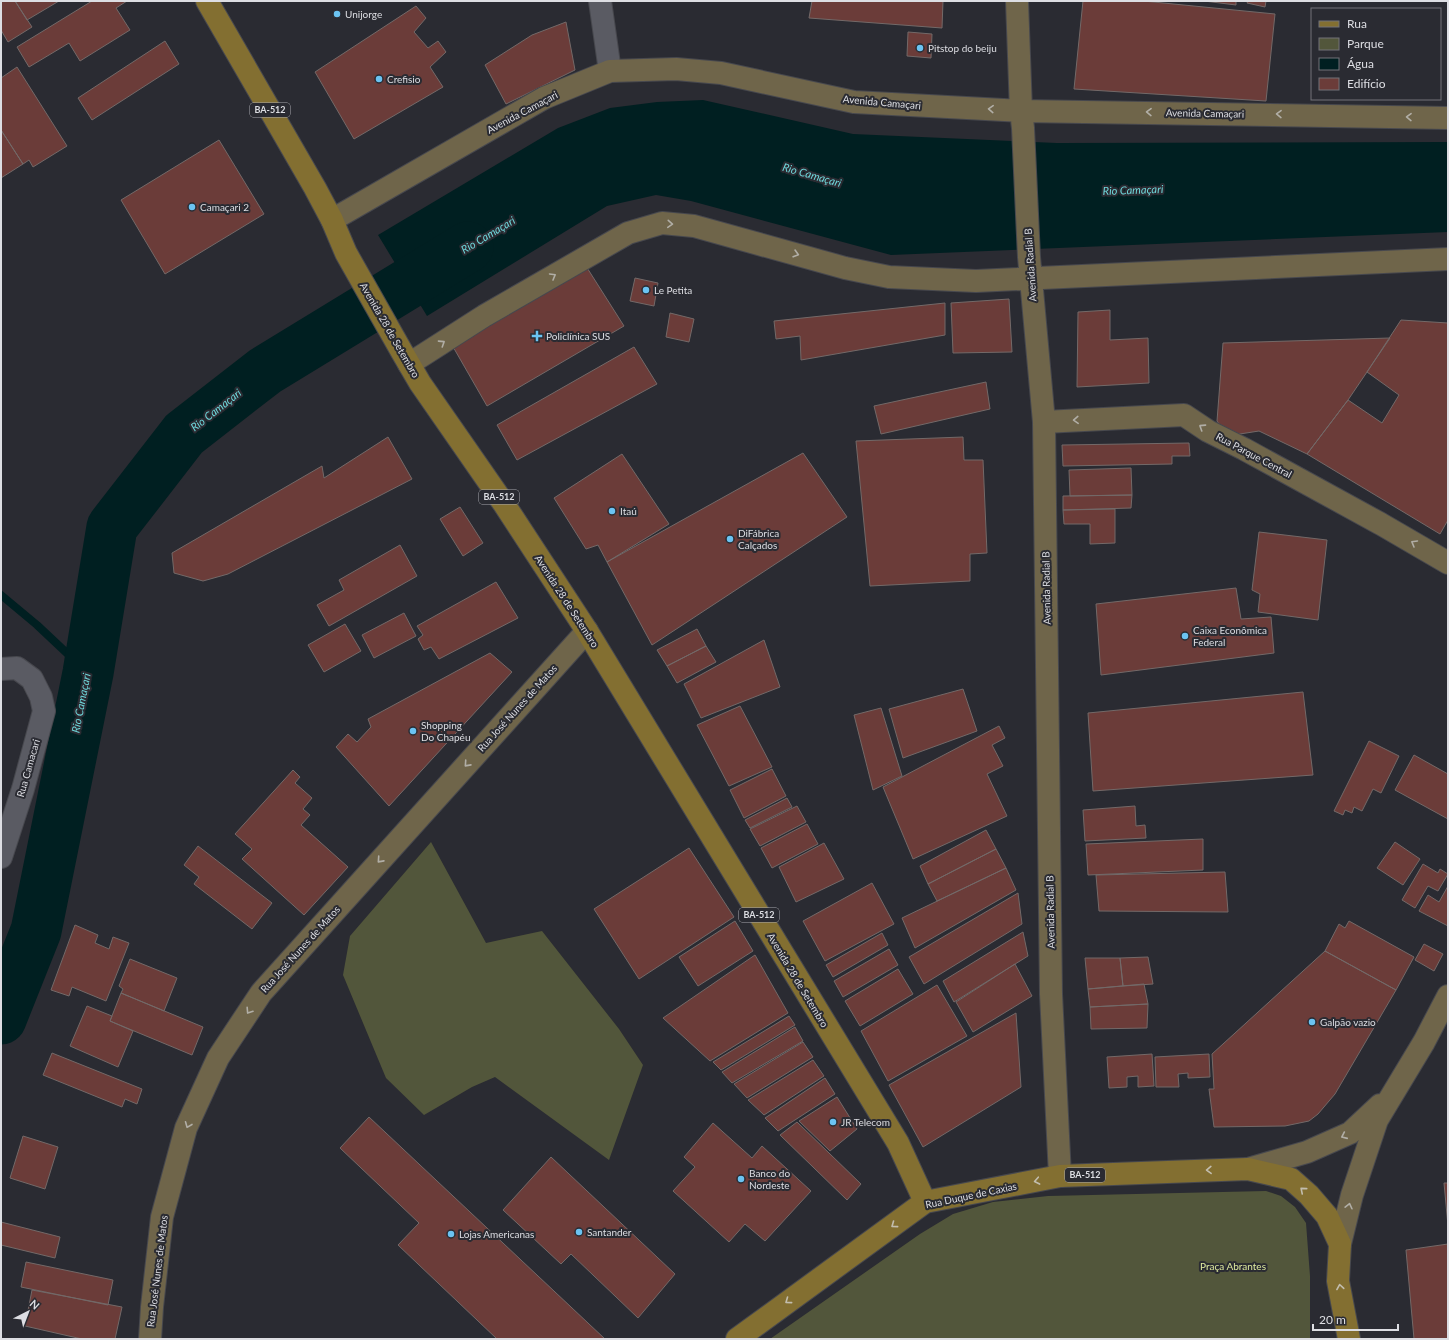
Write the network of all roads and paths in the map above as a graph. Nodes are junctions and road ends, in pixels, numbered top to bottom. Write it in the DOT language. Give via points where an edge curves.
graph roads {
  1 [pos="207,1"];
  2 [pos="600,1"];
  3 [pos="1017,1"];
  4 [pos="610,71"];
  5 [pos="1448,118"];
  6 [pos="1022,120"];
  7 [pos="332,220"];
  8 [pos="1448,259"];
  9 [pos="1031,278"];
  10 [pos="409,364"];
  11 [pos="1044,422"];
  12 [pos="1448,563"];
  13 [pos="587,631"];
  14 [pos="1,669"];
  15 [pos="1,857"];
  16 [pos="1448,996"];
  17 [pos="1394,1092"];
  18 [pos="1248,1168"];
  19 [pos="1060,1176"];
  20 [pos="925,1202"];
  21 [pos="1340,1244"];
  22 [pos="150,1339"];
  23 [pos="737,1339"];
  24 [pos="1349,1339"];
  1 -- 7 [label="main road, Avenida 28 de Setembro / BA-512"];
  2 -- 4 [label="street"];
  3 -- 6 [label="street, Avenida Radial B"];
  6 -- 4 [label="street, Avenida Camaçari, one-way" via="854,102 721,74 684,70"];
  4 -- 7 [label="street, Avenida Camaçari" via="544,98"];
  5 -- 6 [label="street, Avenida Camaçari, one-way"];
  6 -- 9 [label="street, Avenida Radial B"];
  7 -- 10 [label="main road, Avenida 28 de Setembro / BA-512" via="346,253"];
  8 -- 9 [label="street"];
  10 -- 9 [label="street, one-way" via="484,316 628,233 662,223 694,226 845,268 889,277 976,281"];
  9 -- 11 [label="street, Avenida Radial B"];
  10 -- 13 [label="main road, Avenida 28 de Setembro / BA-512"];
  12 -- 11 [label="street, Rua Parque Central, one-way" via="1208,431 1184,415"];
  11 -- 19 [label="street, Avenida Radial B" via="1051,994"];
  13 -- 20 [label="main road, Avenida 28 de Setembro / BA-512" via="898,1143"];
  13 -- 22 [label="street, Rua José Nunes de Matos, one-way" via="261,993 218,1058 186,1128 162,1217"];
  14 -- 15 [label="street, Rua Camacari" via="17,668 32,679 44,710 23,789"];
  16 -- 17 [label="street"];
  17 -- 18 [label="street, one-way" via="1350,1133 1307,1152"];
  21 -- 17 [label="street, one-way" via="1352,1195 1376,1120"];
  18 -- 19 [label="main road, Rua Duque de Caxias / BA-512, one-way"];
  21 -- 18 [label="main road, BA-512, one-way" via="1327,1216 1309,1195 1290,1179"];
  19 -- 20 [label="main road, Rua Duque de Caxias / BA-512, one-way"];
  20 -- 23 [label="main road, Rua Duque de Caxias / BA-512, one-way"];
  24 -- 21 [label="main road, BA-512, one-way" via="1338,1281"];
}
